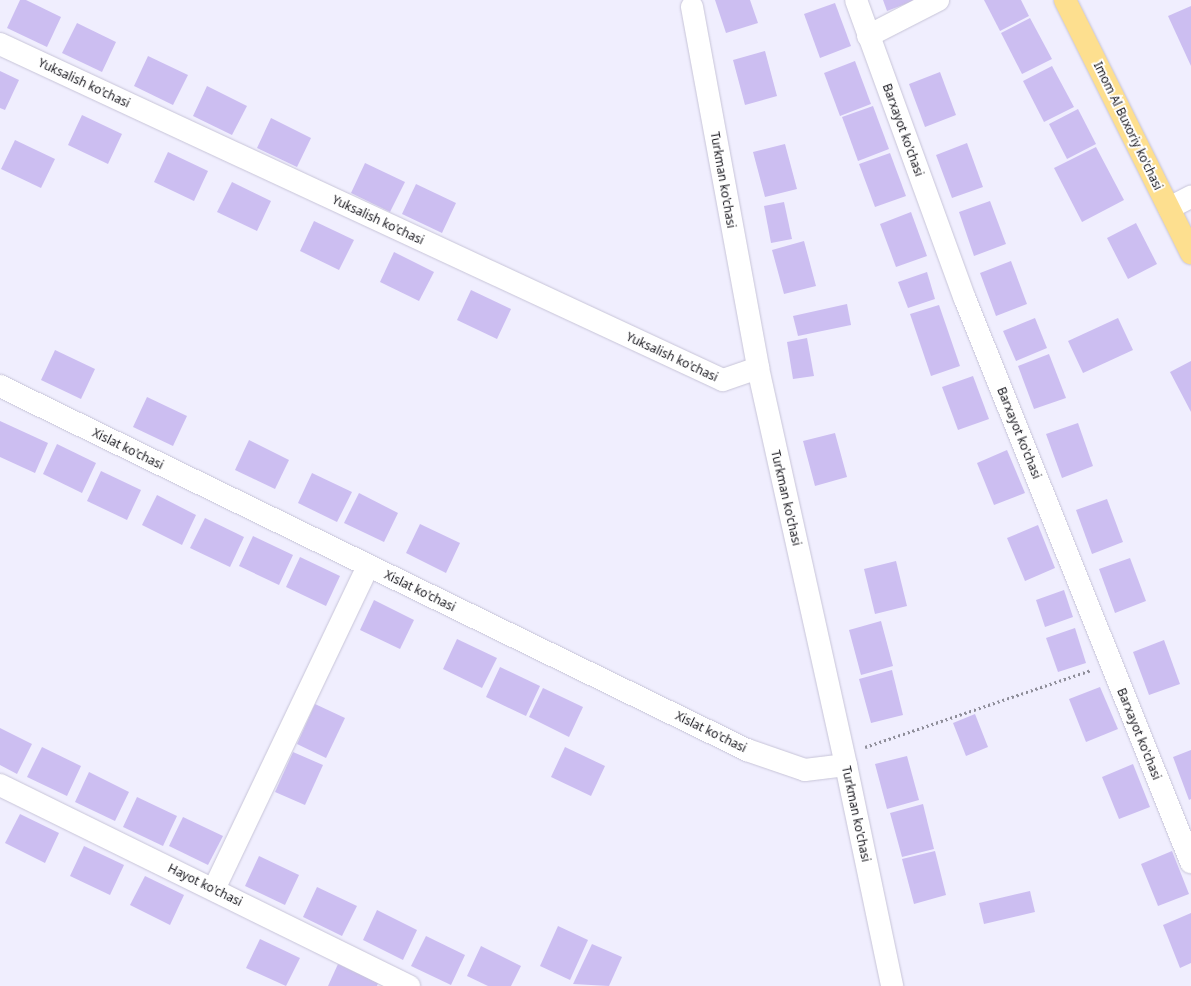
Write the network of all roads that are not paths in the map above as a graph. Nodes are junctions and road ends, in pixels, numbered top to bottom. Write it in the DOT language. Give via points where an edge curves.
graph roads {
  1 [pos="856,0"];
  2 [pos="938,0"];
  3 [pos="1065,0"];
  4 [pos="692,7"];
  5 [pos="868,36"];
  6 [pos="0,44"];
  7 [pos="1191,197"];
  8 [pos="1169,208"];
  9 [pos="1191,253"];
  10 [pos="758,368"];
  11 [pos="0,386"];
  12 [pos="368,566"];
  13 [pos="845,760"];
  14 [pos="0,785"];
  15 [pos="1191,862"];
  16 [pos="214,889"];
  17 [pos="409,986"];
  18 [pos="892,986"];
  1 -- 5 [label="street, Barxayot ko'chasi"];
  2 -- 5 [label="street"];
  3 -- 8 [label="main road, Imom Al Buxoriy ko'chasi"];
  4 -- 10 [label="street, Turkman ko'chasi"];
  5 -- 15 [label="street, Barxayot ko'chasi" via="966,299"];
  6 -- 10 [label="street, Yuksalish ko'chasi" via="723,380"];
  7 -- 8 [label="street"];
  8 -- 9 [label="main road, Imom Al Buxoriy ko'chasi"];
  10 -- 13 [label="street, Turkman ko'chasi"];
  11 -- 12 [label="street, Xislat ko'chasi"];
  12 -- 13 [label="street, Xislat ko'chasi" via="747,750 805,770"];
  12 -- 16 [label="street"];
  13 -- 18 [label="street, Turkman ko'chasi"];
  14 -- 16 [label="street, Hayot ko'chasi"];
  16 -- 17 [label="street, Hayot ko'chasi"];
}
